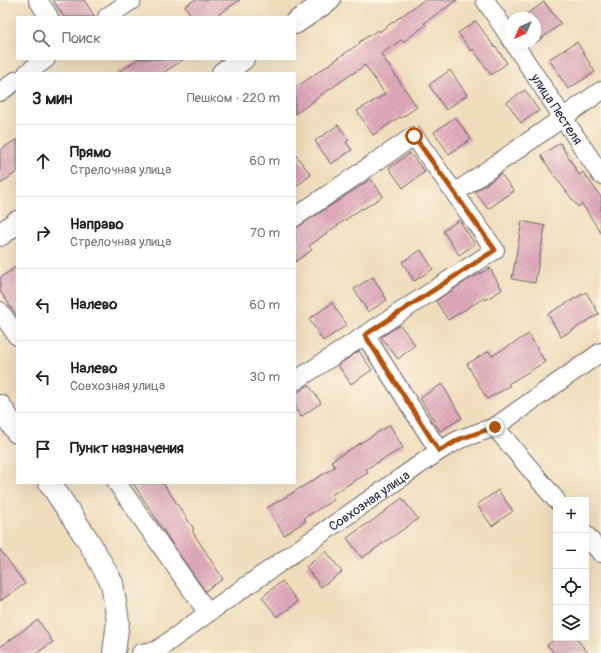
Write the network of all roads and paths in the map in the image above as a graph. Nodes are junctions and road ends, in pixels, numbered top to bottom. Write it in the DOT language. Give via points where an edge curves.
graph roads {
  1 [pos="38,0"];
  2 [pos="132,0"];
  3 [pos="329,0"];
  4 [pos="485,0"];
  5 [pos="48,16"];
  6 [pos="108,16"];
  7 [pos="296,22"];
  8 [pos="505,30"];
  9 [pos="517,48"];
  10 [pos="45,60"];
  11 [pos="242,60"];
  12 [pos="28,72"];
  13 [pos="224,72"];
  14 [pos="16,81"];
  15 [pos="601,91"];
  16 [pos="0,92"];
  17 [pos="563,117"];
  18 [pos="601,176"];
  19 [pos="455,193"];
  20 [pos="296,216"];
  21 [pos="16,223"];
  22 [pos="0,235"];
  23 [pos="0,311"];
  24 [pos="16,335"];
  25 [pos="365,335"];
  26 [pos="601,352"];
  27 [pos="296,380"];
  28 [pos="0,406"];
  29 [pos="495,427"];
  30 [pos="16,430"];
  31 [pos="439,451"];
  32 [pos="51,484"];
  33 [pos="118,484"];
  34 [pos="553,497"];
  35 [pos="589,539"];
  36 [pos="601,553"];
  37 [pos="208,613"];
  38 [pos="114,653"];
  39 [pos="141,653"];
  1 -- 5 [label="street"];
  2 -- 6 [label="street"];
  3 -- 7 [label="main road"];
  4 -- 8 [label="street"];
  9 -- 17 [label="street, улица Пестеля"];
  10 -- 12 [label="street"];
  11 -- 13 [label="main road"];
  14 -- 16 [label="street"];
  15 -- 17 [label="street"];
  17 -- 18 [label="street, улица Пестеля"];
  17 -- 19 [label="street"];
  19 -- 20 [label="street" via="414,136"];
  19 -- 25 [label="street" via="495,250"];
  21 -- 22 [label="main road"];
  23 -- 24 [label="street"];
  25 -- 27 [label="street"];
  25 -- 31 [label="street"];
  26 -- 29 [label="street, Совхозная улица"];
  28 -- 30 [label="main road"];
  29 -- 31 [label="street, Совхозная улица" via="460,439"];
  29 -- 34 [label="street"];
  31 -- 37 [label="street, Совхозная улица"];
  32 -- 38 [label="main road" via="89,542 112,584 118,622"];
  33 -- 37 [label="street"];
  35 -- 36 [label="street"];
  37 -- 39 [label="street, Совхозная улица" via="156,651"];
}
